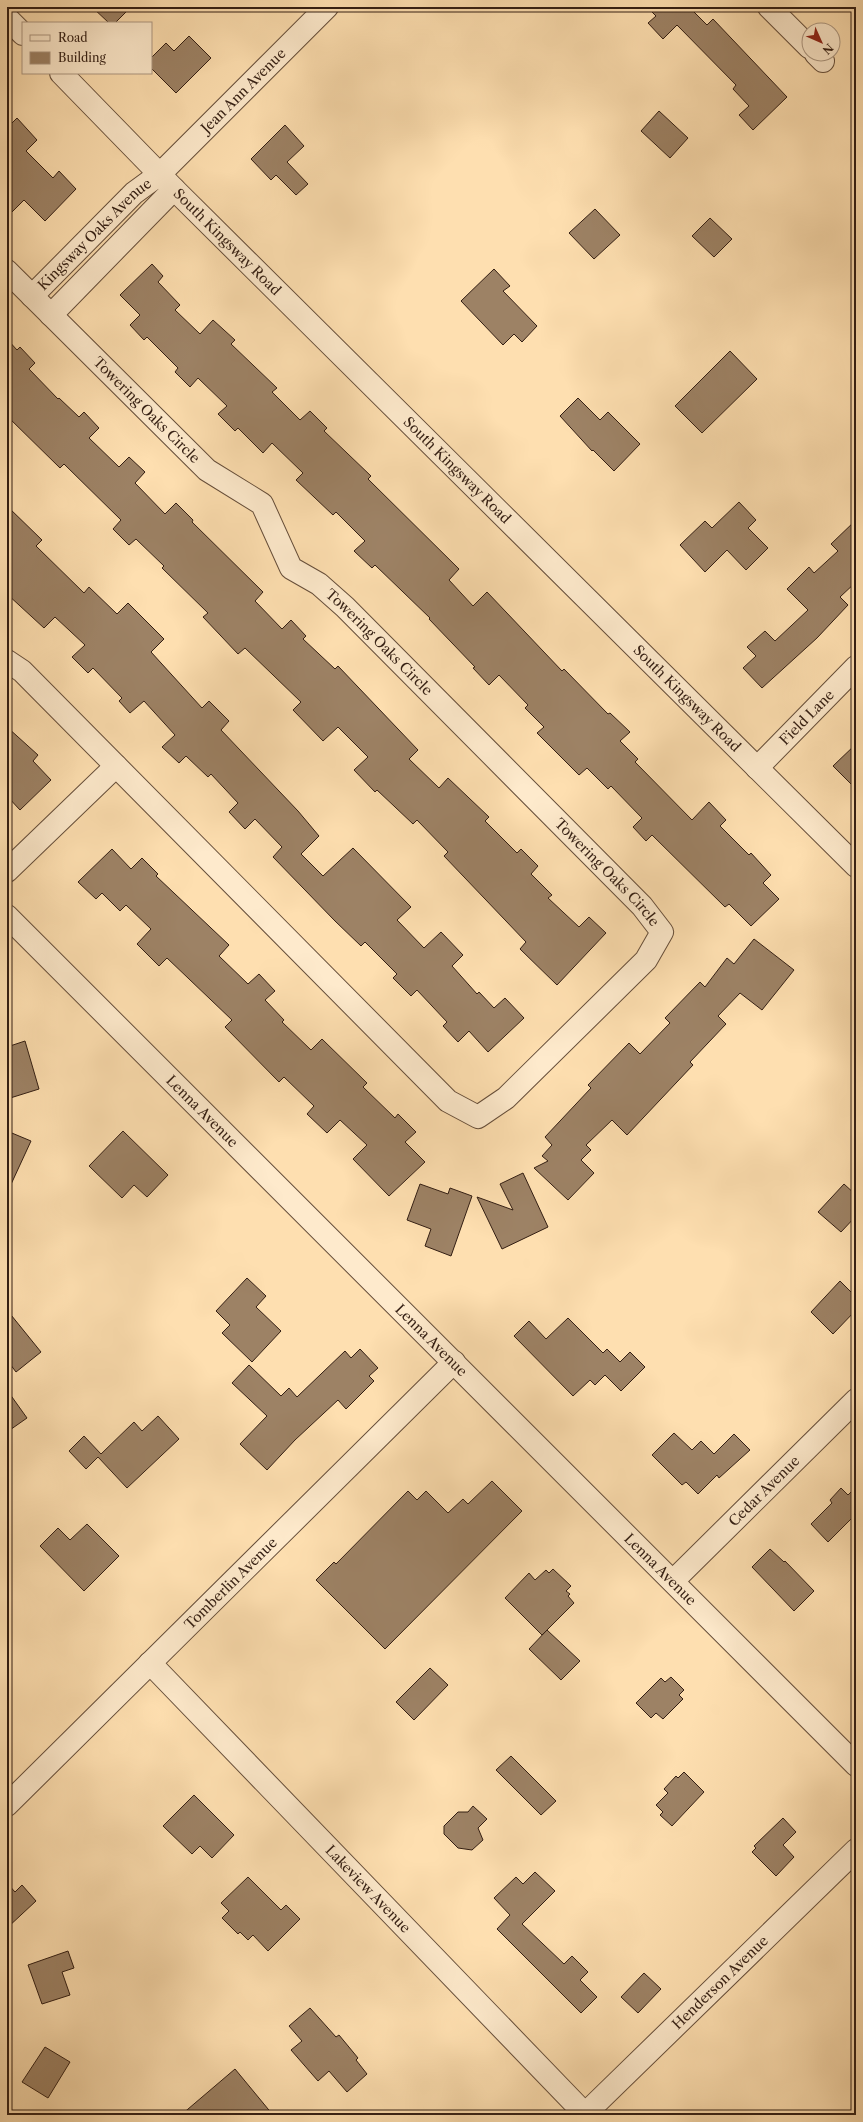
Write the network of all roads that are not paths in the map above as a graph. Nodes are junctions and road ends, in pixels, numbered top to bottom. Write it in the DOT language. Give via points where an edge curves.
graph roads {
  1 [pos="327,7"];
  2 [pos="770,7"];
  3 [pos="7,18"];
  4 [pos="22,33"];
  5 [pos="801,39"];
  6 [pos="62,74"];
  7 [pos="167,182"];
  8 [pos="7,272"];
  9 [pos="32,296"];
  10 [pos="51,315"];
  11 [pos="7,661"];
  12 [pos="856,668"];
  13 [pos="116,766"];
  14 [pos="757,768"];
  15 [pos="856,866"];
  16 [pos="7,871"];
  17 [pos="7,916"];
  18 [pos="454,1362"];
  19 [pos="856,1400"];
  20 [pos="673,1581"];
  21 [pos="150,1664"];
  22 [pos="856,1765"];
  23 [pos="7,1805"];
  24 [pos="856,1850"];
  25 [pos="585,2115"];
  1 -- 7 [label="street, Jean Ann Avenue"];
  2 -- 5 [label="street"];
  3 -- 4 [label="street"];
  6 -- 7 [label="street, South Kingsway Road"];
  7 -- 9 [label="street, Kingsway Oaks Avenue" via="134,193"];
  7 -- 10 [label="street, Kingsway Oaks Avenue"];
  7 -- 14 [label="street, South Kingsway Road"];
  8 -- 9 [label="street, Towering Oaks Circle"];
  9 -- 10 [label="street, Towering Oaks Circle"];
  10 -- 13 [label="street, Towering Oaks Circle" via="207,470 262,504 291,568 319,584 345,607 642,906 662,932 646,960 506,1098 478,1117 448,1101"];
  11 -- 13 [label="street, Towering Oaks Circle" via="22,671"];
  12 -- 14 [label="street, Field Lane"];
  13 -- 16 [label="street"];
  14 -- 15 [label="street, South Kingsway Road"];
  17 -- 18 [label="street, Lenna Avenue"];
  18 -- 20 [label="street, Lenna Avenue"];
  18 -- 21 [label="street, Tomberlin Avenue"];
  19 -- 20 [label="street, Cedar Avenue"];
  20 -- 22 [label="street, Lenna Avenue"];
  21 -- 23 [label="street, Tomberlin Avenue"];
  21 -- 25 [label="street, Lakeview Avenue"];
  24 -- 25 [label="street, Henderson Avenue"];
}
